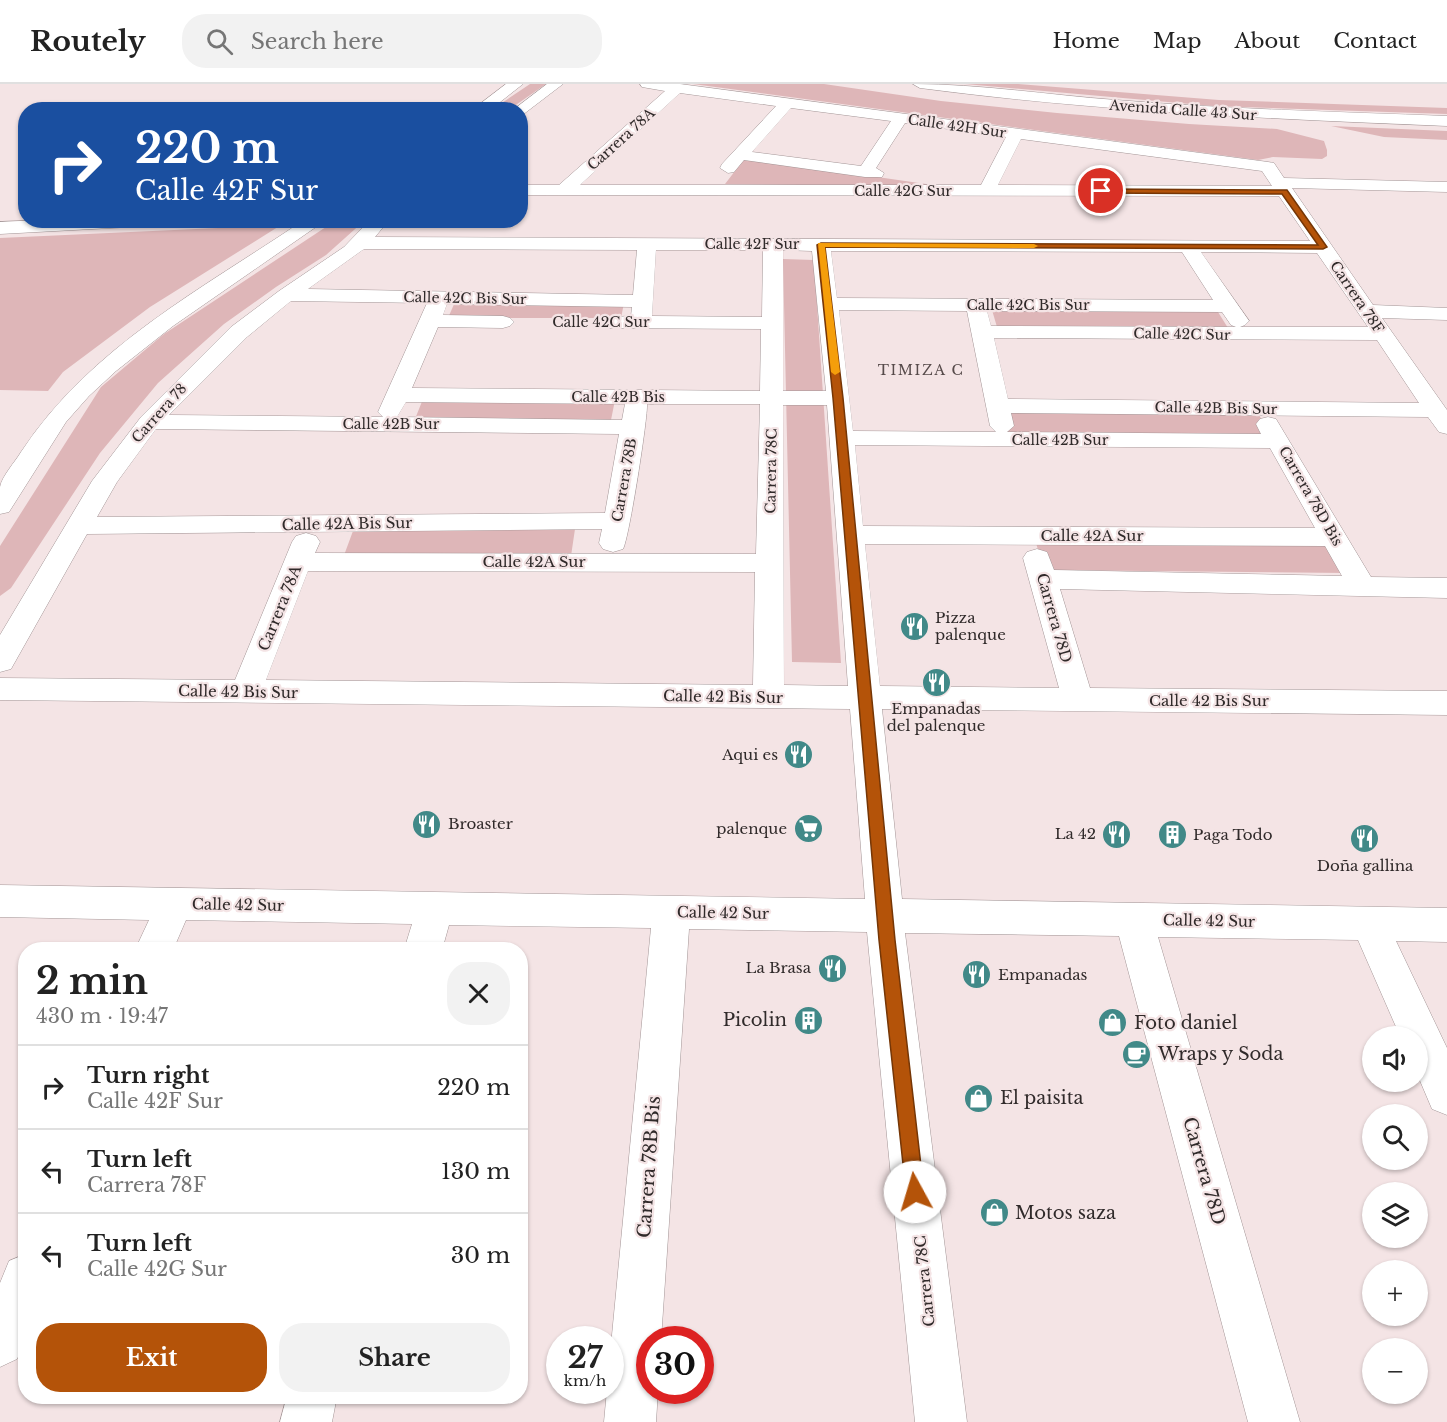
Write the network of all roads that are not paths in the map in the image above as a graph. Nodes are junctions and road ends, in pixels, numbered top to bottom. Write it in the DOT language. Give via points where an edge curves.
graph roads {
  1 [pos="516,84"];
  2 [pos="556,84"];
  3 [pos="647,84"];
  4 [pos="920,84"];
  5 [pos="677,88"];
  6 [pos="490,102"];
  7 [pos="787,103"];
  8 [pos="528,104"];
  9 [pos="901,118"];
  10 [pos="1447,121"];
  11 [pos="1017,134"];
  12 [pos="740,155"];
  13 [pos="865,172"];
  14 [pos="1277,180"];
  15 [pos="1447,187"];
  16 [pos="988,189"];
  17 [pos="528,190"];
  18 [pos="564,190"];
  19 [pos="709,190"];
  20 [pos="18,227"];
  21 [pos="0,228"];
  22 [pos="305,228"];
  23 [pos="373,228"];
  24 [pos="361,243"];
  25 [pos="647,244"];
  26 [pos="773,244"];
  27 [pos="821,245"];
  28 [pos="1188,247"];
  29 [pos="1323,247"];
  30 [pos="286,295"];
  31 [pos="440,298"];
  32 [pos="643,301"];
  33 [pos="828,304"];
  34 [pos="976,305"];
  35 [pos="1228,306"];
  36 [pos="1367,311"];
  37 [pos="1447,314"];
  38 [pos="430,321"];
  39 [pos="524,322"];
  40 [pos="583,322"];
  41 [pos="641,322"];
  42 [pos="773,323"];
  43 [pos="982,332"];
  44 [pos="1383,334"];
  45 [pos="1247,335"];
  46 [pos="397,395"];
  47 [pos="638,397"];
  48 [pos="773,398"];
  49 [pos="838,398"];
  50 [pos="997,406"];
  51 [pos="1258,408"];
  52 [pos="1439,408"];
  53 [pos="149,422"];
  54 [pos="385,424"];
  55 [pos="633,427"];
  56 [pos="841,438"];
  57 [pos="1005,440"];
  58 [pos="1279,441"];
  59 [pos="0,506"];
  60 [pos="617,521"];
  61 [pos="314,524"];
  62 [pos="78,526"];
  63 [pos="850,535"];
  64 [pos="1031,536"];
  65 [pos="1335,537"];
  66 [pos="298,562"];
  67 [pos="610,562"];
  68 [pos="769,563"];
  69 [pos="52,571"];
  70 [pos="1043,579"];
  71 [pos="1362,586"];
  72 [pos="1447,588"];
  73 [pos="0,612"];
  74 [pos="0,661"];
  75 [pos="0,689"];
  76 [pos="246,692"];
  77 [pos="768,698"];
  78 [pos="866,699"];
  79 [pos="1078,700"];
  80 [pos="1447,703"];
  81 [pos="0,901"];
  82 [pos="175,904"];
  83 [pos="435,909"];
  84 [pos="671,912"];
  85 [pos="886,916"];
  86 [pos="1135,920"];
  87 [pos="1372,924"];
  88 [pos="1447,925"];
  89 [pos="158,942"];
  90 [pos="425,942"];
  91 [pos="1447,1094"];
  92 [pos="18,1298"];
  93 [pos="0,1342"];
  94 [pos="310,1404"];
  95 [pos="306,1422"];
  96 [pos="630,1422"];
  97 [pos="941,1422"];
  98 [pos="1274,1422"];
  1 -- 6 [label="street"];
  2 -- 8 [label="street"];
  3 -- 5 [label="street, Calle 42H Sur"];
  4 -- 10 [label="street, Avenida Calle 43 Sur" via="1162,109"];
  5 -- 7 [label="street, Calle 42H Sur"];
  5 -- 18 [label="street, Carrera 78A"];
  7 -- 9 [label="street, Calle 42H Sur"];
  7 -- 12 [label="street"];
  9 -- 11 [label="street, Calle 42H Sur"];
  9 -- 13 [label="street"];
  11 -- 14 [label="street, Calle 42H Sur"];
  11 -- 16 [label="street"];
  12 -- 13 [label="street"];
  12 -- 19 [label="street"];
  13 -- 16 [label="street"];
  14 -- 15 [label="street, Calle 42G Sur"];
  14 -- 16 [label="street, Calle 42G Sur"];
  14 -- 29 [label="street, Carrera 78F"];
  16 -- 19 [label="street, Calle 42G Sur"];
  17 -- 18 [label="street, Calle 42G Sur"];
  18 -- 19 [label="street, Calle 42G Sur"];
  20 -- 21 [label="street"];
  22 -- 59 [label="street" via="157,328 80,392 42,440"];
  23 -- 24 [label="street, Carrera 78"];
  24 -- 25 [label="street, Calle 42F Sur"];
  24 -- 30 [label="street, Carrera 78"];
  25 -- 26 [label="street, Calle 42F Sur"];
  25 -- 32 [label="street"];
  26 -- 27 [label="street, Calle 42F Sur"];
  26 -- 42 [label="street, Carrera 78C"];
  27 -- 28 [label="street, Calle 42F Sur"];
  27 -- 33 [label="street, Carrera 78C"];
  28 -- 29 [label="street, Calle 42F Sur"];
  28 -- 35 [label="street"];
  29 -- 36 [label="street, Carrera 78F"];
  30 -- 31 [label="street, Calle 42C Bis Sur"];
  30 -- 53 [label="street, Carrera 78" via="232,339"];
  31 -- 32 [label="street, Calle 42C Bis Sur"];
  31 -- 38 [label="street"];
  32 -- 41 [label="street"];
  33 -- 34 [label="street, Calle 42C Bis Sur"];
  33 -- 49 [label="street, Carrera 78C"];
  34 -- 35 [label="street, Calle 42C Bis Sur"];
  34 -- 43 [label="street"];
  35 -- 45 [label="street"];
  36 -- 37 [label="street"];
  36 -- 44 [label="street, Carrera 78F"];
  38 -- 39 [label="street"];
  38 -- 46 [label="street"];
  40 -- 41 [label="street, Calle 42C Sur"];
  41 -- 42 [label="street, Calle 42C Sur"];
  42 -- 48 [label="street, Carrera 78C"];
  43 -- 45 [label="street, Calle 42C Sur"];
  43 -- 50 [label="street"];
  44 -- 45 [label="street, Calle 42C Sur"];
  44 -- 52 [label="street, Carrera 78F"];
  46 -- 47 [label="street, Calle 42B Bis"];
  46 -- 54 [label="street"];
  47 -- 48 [label="street, Calle 42B Bis"];
  47 -- 55 [label="street, Carrera 78B"];
  48 -- 49 [label="street, Calle 42B Bis"];
  48 -- 68 [label="street, Carrera 78C"];
  49 -- 56 [label="street, Carrera 78C"];
  50 -- 51 [label="street, Calle 42B Bis Sur"];
  50 -- 57 [label="street"];
  51 -- 52 [label="street, Calle 42B Bis Sur"];
  51 -- 58 [label="street, Carrera 78D Bis"];
  53 -- 54 [label="street, Calle 42B Sur"];
  53 -- 62 [label="street, Carrera 78" via="124,452"];
  54 -- 55 [label="street, Calle 42B Sur"];
  55 -- 60 [label="street, Carrera 78B"];
  56 -- 57 [label="street, Calle 42B Sur"];
  56 -- 63 [label="street, Carrera 78C"];
  57 -- 58 [label="street, Calle 42B Sur"];
  58 -- 65 [label="street, Carrera 78D Bis"];
  60 -- 61 [label="street, Calle 42A Bis Sur"];
  60 -- 67 [label="street, Carrera 78B"];
  61 -- 62 [label="street, Calle 42A Bis Sur"];
  61 -- 66 [label="street, Carrera 78A"];
  62 -- 69 [label="street, Carrera 78"];
  63 -- 64 [label="street, Calle 42A Sur"];
  63 -- 78 [label="street, Carrera 78C"];
  64 -- 65 [label="street, Calle 42A Sur"];
  64 -- 70 [label="street, Carrera 78D"];
  65 -- 71 [label="street, Carrera 78D Bis"];
  66 -- 67 [label="street, Calle 42A Sur"];
  66 -- 76 [label="street, Carrera 78A"];
  67 -- 68 [label="street, Calle 42A Sur"];
  68 -- 77 [label="street, Carrera 78C"];
  69 -- 73 [label="street"];
  69 -- 74 [label="street, Carrera 78"];
  70 -- 71 [label="street"];
  70 -- 79 [label="street, Carrera 78D"];
  71 -- 72 [label="street"];
  75 -- 76 [label="street, Calle 42 Bis Sur"];
  76 -- 77 [label="street, Calle 42 Bis Sur"];
  77 -- 78 [label="street, Calle 42 Bis Sur"];
  78 -- 79 [label="street, Calle 42 Bis Sur"];
  78 -- 85 [label="street, Carrera 78C"];
  79 -- 80 [label="street, Calle 42 Bis Sur"];
  81 -- 82 [label="street, Calle 42 Sur"];
  82 -- 83 [label="street, Calle 42 Sur"];
  82 -- 89 [label="street"];
  83 -- 84 [label="street, Calle 42 Sur"];
  83 -- 90 [label="street"];
  84 -- 85 [label="street, Calle 42 Sur"];
  84 -- 96 [label="street, Carrera 78B Bis"];
  85 -- 86 [label="street, Calle 42 Sur"];
  85 -- 97 [label="street, Carrera 78C"];
  86 -- 87 [label="street, Calle 42 Sur"];
  86 -- 98 [label="street, Carrera 78D"];
  87 -- 88 [label="street, Calle 42 Sur"];
  87 -- 91 [label="street"];
  92 -- 93 [label="street"];
  94 -- 95 [label="street"];
}
